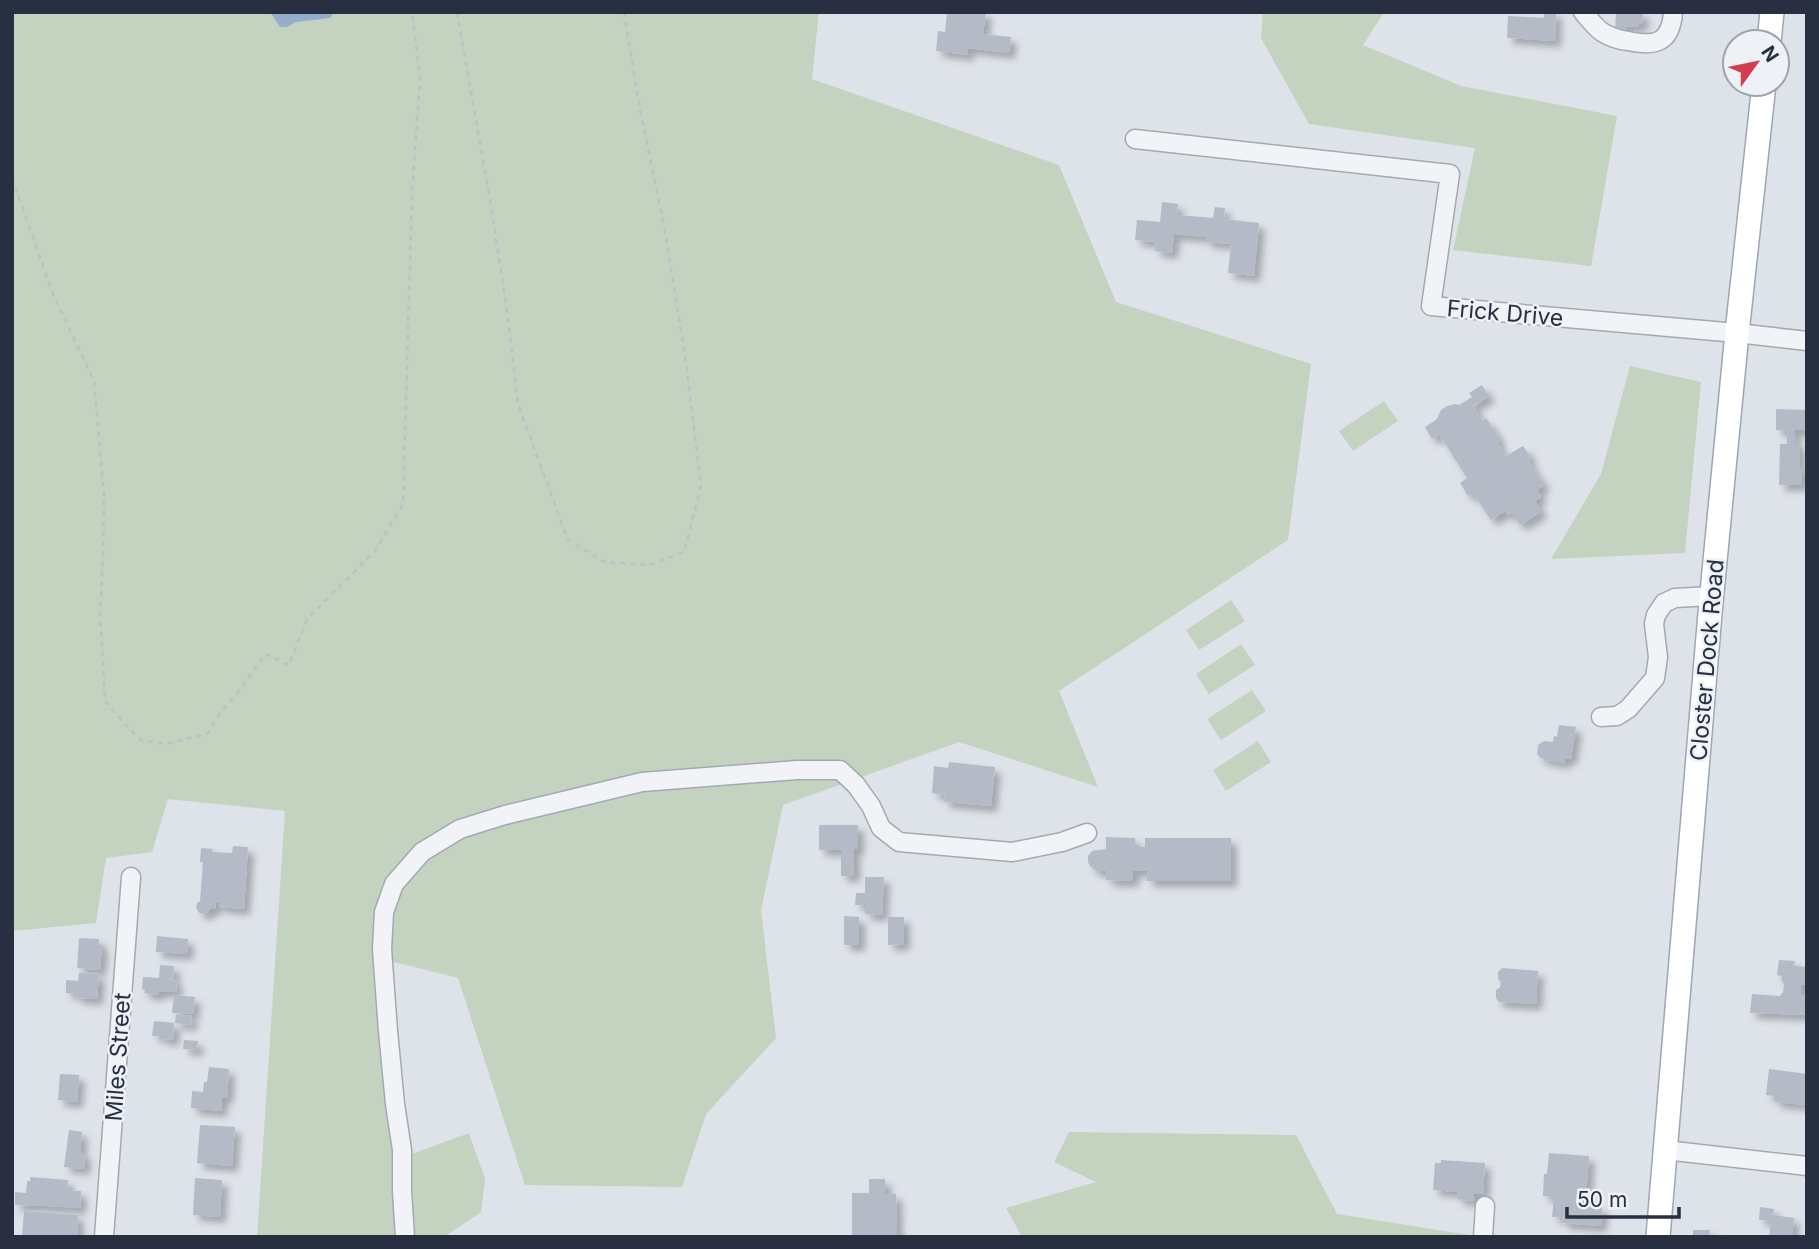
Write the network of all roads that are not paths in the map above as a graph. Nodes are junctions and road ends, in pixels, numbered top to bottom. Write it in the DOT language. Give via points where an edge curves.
graph roads {
  1 [pos="1583,12"];
  2 [pos="1673,12"];
  3 [pos="1762,98"];
  4 [pos="1135,139"];
  5 [pos="1737,333"];
  6 [pos="1807,341"];
  7 [pos="1712,596"];
  8 [pos="1601,717"];
  9 [pos="1087,833"];
  10 [pos="131,877"];
  11 [pos="1665,1150"];
  12 [pos="1807,1166"];
  13 [pos="1485,1206"];
  14 [pos="104,1237"];
  15 [pos="405,1237"];
  16 [pos="1483,1237"];
  17 [pos="1658,1237"];
  1 -- 2 [label="street" via="1602,32 1647,45 1665,37 1672,27"];
  3 -- 5 [label="main road, Closter Dock Road"];
  4 -- 5 [label="street, Frick Drive" via="1450,174 1431,306"];
  5 -- 6 [label="street"];
  5 -- 7 [label="main road, Closter Dock Road"];
  7 -- 8 [label="street" via="1664,603 1654,624 1655,678 1628,709 1617,716"];
  7 -- 11 [label="main road, Closter Dock Road"];
  9 -- 15 [label="street" via="1012,852 899,842 881,828 856,785 840,771 797,770 642,782 460,829 422,852 394,884 384,912 388,1031 402,1150"];
  10 -- 14 [label="street, Miles Street"];
  11 -- 12 [label="street"];
  11 -- 17 [label="main road, Closter Dock Road"];
  13 -- 16 [label="street"];
}
